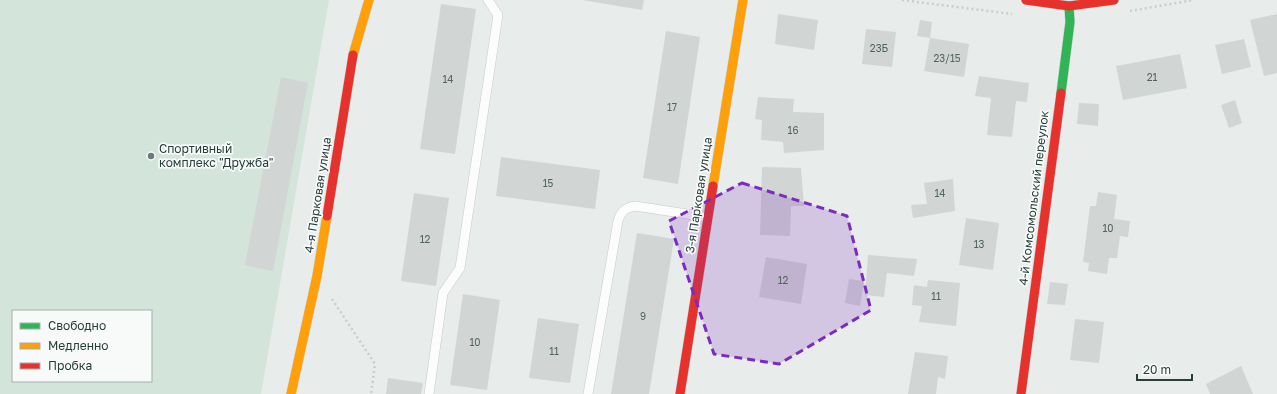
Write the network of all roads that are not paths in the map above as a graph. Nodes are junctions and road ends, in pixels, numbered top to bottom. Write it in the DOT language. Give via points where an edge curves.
graph roads {
  1 [pos="369,0"];
  2 [pos="488,0"];
  3 [pos="743,0"];
  4 [pos="1026,0"];
  5 [pos="1114,0"];
  6 [pos="1069,6"];
  7 [pos="707,217"];
  8 [pos="291,394"];
  9 [pos="429,394"];
  10 [pos="588,394"];
  11 [pos="680,394"];
  12 [pos="1021,394"];
  1 -- 8 [label="street, 4-я Парковая улица" via="353,55 317,276"];
  2 -- 9 [label="lane" via="498,15 463,252 460,268 443,292"];
  3 -- 7 [label="street, 3-я Парковая улица"];
  4 -- 6 [label="street"];
  5 -- 6 [label="street"];
  6 -- 12 [label="street, 4-й Комсомольский переулок" via="1070,22"];
  7 -- 10 [label="lane" via="635,206 621,212"];
  7 -- 11 [label="street, 3-я Парковая улица"];
}
